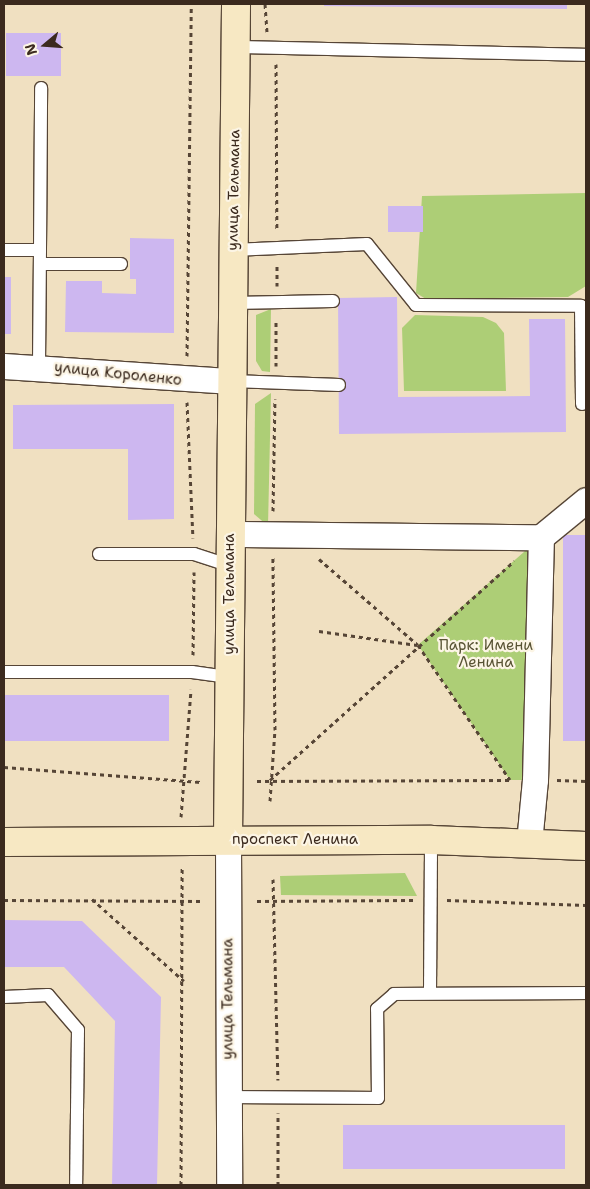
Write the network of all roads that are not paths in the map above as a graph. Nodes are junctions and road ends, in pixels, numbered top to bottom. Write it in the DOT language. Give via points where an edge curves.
graph roads {
  1 [pos="236,4"];
  2 [pos="235,47"];
  3 [pos="586,55"];
  4 [pos="41,88"];
  5 [pos="4,250"];
  6 [pos="40,250"];
  7 [pos="233,250"];
  8 [pos="40,264"];
  9 [pos="121,264"];
  10 [pos="333,301"];
  11 [pos="233,303"];
  12 [pos="4,366"];
  13 [pos="39,366"];
  14 [pos="232,381"];
  15 [pos="339,385"];
  16 [pos="582,404"];
  17 [pos="586,500"];
  18 [pos="230,534"];
  19 [pos="541,537"];
  20 [pos="99,554"];
  21 [pos="230,566"];
  22 [pos="4,672"];
  23 [pos="229,677"];
  24 [pos="228,839"];
  25 [pos="431,840"];
  26 [pos="4,842"];
  27 [pos="529,843"];
  28 [pos="586,846"];
  29 [pos="430,992"];
  30 [pos="586,993"];
  31 [pos="4,997"];
  32 [pos="229,1097"];
  33 [pos="76,1185"];
  34 [pos="229,1185"];
  1 -- 2 [label="main road, улица Тельмана"];
  2 -- 3 [label="lane"];
  2 -- 7 [label="main road, улица Тельмана"];
  4 -- 6 [label="lane"];
  5 -- 6 [label="lane"];
  6 -- 8 [label="lane"];
  7 -- 11 [label="main road, улица Тельмана"];
  7 -- 16 [label="lane" via="367,244 416,305 581,306"];
  8 -- 9 [label="lane"];
  8 -- 13 [label="lane"];
  10 -- 11 [label="lane"];
  11 -- 14 [label="main road, улица Тельмана"];
  12 -- 13 [label="street, улица Короленко"];
  13 -- 14 [label="street, улица Короленко" via="186,382"];
  14 -- 15 [label="lane"];
  14 -- 18 [label="main road, улица Тельмана"];
  17 -- 19 [label="street"];
  18 -- 19 [label="street"];
  18 -- 21 [label="main road, улица Тельмана"];
  19 -- 27 [label="street" via="535,780"];
  20 -- 21 [label="lane" via="194,554"];
  21 -- 23 [label="main road, улица Тельмана"];
  22 -- 23 [label="lane" via="192,672"];
  23 -- 24 [label="main road, улица Тельмана"];
  24 -- 25 [label="main road, проспект Ленина"];
  24 -- 26 [label="main road, проспект Ленина"];
  24 -- 32 [label="street, улица Тельмана"];
  25 -- 27 [label="main road, проспект Ленина"];
  25 -- 29 [label="lane"];
  27 -- 28 [label="main road, проспект Ленина"];
  29 -- 30 [label="lane"];
  29 -- 32 [label="lane" via="394,994 377,1009 378,1098"];
  31 -- 33 [label="lane" via="48,995 78,1030"];
  32 -- 34 [label="street, улица Тельмана"];
}
